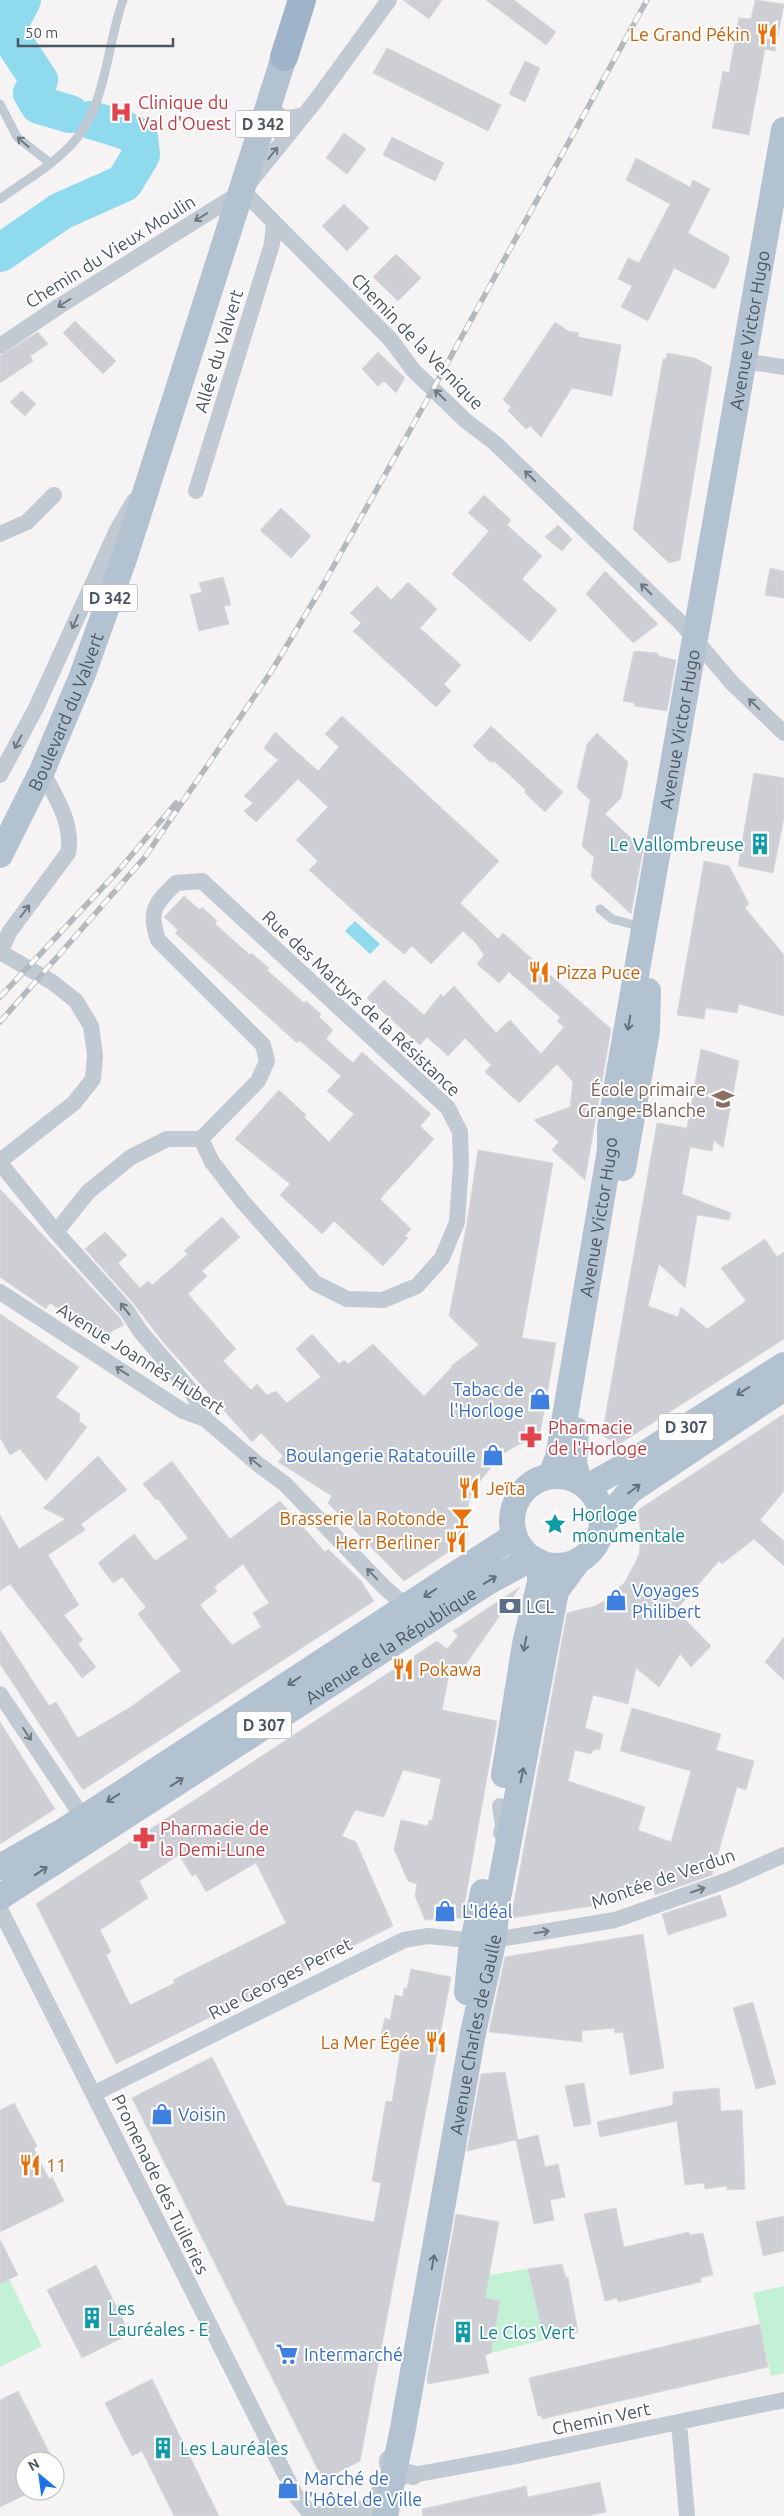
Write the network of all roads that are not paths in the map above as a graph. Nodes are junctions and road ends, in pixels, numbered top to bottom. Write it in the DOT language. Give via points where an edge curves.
graph roads {
  1 [pos="123,0"];
  2 [pos="302,0"];
  3 [pos="390,0"];
  4 [pos="284,57"];
  5 [pos="270,101"];
  6 [pos="0,104"];
  7 [pos="2,114"];
  8 [pos="304,115"];
  9 [pos="784,130"];
  10 [pos="50,163"];
  11 [pos="243,191"];
  12 [pos="0,199"];
  13 [pos="784,204"];
  14 [pos="274,223"];
  15 [pos="0,346"];
  16 [pos="757,363"];
  17 [pos="784,367"];
  18 [pos="156,462"];
  19 [pos="196,491"];
  20 [pos="54,495"];
  21 [pos="0,534"];
  22 [pos="694,638"];
  23 [pos="784,733"];
  24 [pos="42,771"];
  25 [pos="0,775"];
  26 [pos="0,855"];
  27 [pos="600,909"];
  28 [pos="645,928"];
  29 [pos="0,952"];
  30 [pos="201,1139"];
  31 [pos="0,1162"];
  32 [pos="56,1232"];
  33 [pos="0,1292"];
  34 [pos="784,1365"];
  35 [pos="784,1388"];
  36 [pos="205,1419"];
  37 [pos="550,1476"];
  38 [pos="583,1484"];
  39 [pos="602,1525"];
  40 [pos="514,1536"];
  41 [pos="536,1560"];
  42 [pos="579,1560"];
  43 [pos="408,1608"];
  44 [pos="0,1694"];
  45 [pos="84,1819"];
  46 [pos="784,1855"];
  47 [pos="0,1867"];
  48 [pos="2,1909"];
  49 [pos="484,1939"];
  50 [pos="95,2093"];
  51 [pos="408,2327"];
  52 [pos="784,2400"];
  53 [pos="679,2423"];
  54 [pos="405,2471"];
  55 [pos="374,2515"];
  56 [pos="312,2516"];
  57 [pos="320,2516"];
  58 [pos="687,2516"];
  1 -- 10 [label="lane" via="89,119 71,145"];
  2 -- 4 [label="highway, D 342"];
  3 -- 8 [label="street"];
  4 -- 5 [label="main road, D 342"];
  5 -- 8 [label="street" via="274,112 281,118"];
  5 -- 11 [label="main road, D 342"];
  6 -- 7 [label="lane"];
  10 -- 7 [label="lane, one-way" via="17,137"];
  11 -- 8 [label="street, one-way"];
  9 -- 22 [label="main road, Avenue Victor Hugo"];
  10 -- 12 [label="lane"];
  11 -- 14 [label="street, Chemin de la Vernique"];
  11 -- 15 [label="street, Chemin du Vieux Moulin, one-way"];
  11 -- 18 [label="main road, Boulevard du Valvert / D 342"];
  13 -- 16 [label="main road, Avenue Victor Hugo"];
  14 -- 19 [label="street, Allée du Valvert" via="272,244"];
  22 -- 14 [label="street, Chemin de la Vernique, one-way" via="495,443 466,421 413,370 391,340"];
  16 -- 17 [label="street"];
  16 -- 22 [label="main road, Avenue Victor Hugo"];
  18 -- 24 [label="main road, Boulevard du Valvert / D 342" via="82,676"];
  18 -- 25 [label="street, one-way" via="117,530 36,708"];
  20 -- 21 [label="street" via="27,522"];
  23 -- 22 [label="street, Chemin de la Vernique, one-way" via="732,683"];
  22 -- 28 [label="main road, Avenue Victor Hugo"];
  22 -- 38 [label="main road, Avenue Victor Hugo" via="646,1031 574,1443 574,1464"];
  24 -- 26 [label="main road, Boulevard du Valvert / D 342"];
  29 -- 24 [label="street, one-way" via="10,932 68,853 69,828"];
  27 -- 28 [label="lane" via="612,919"];
  28 -- 37 [label="main road, Avenue Victor Hugo, one-way" via="558,1458"];
  29 -- 31 [label="street" via="52,982 76,1001 91,1026 95,1055 92,1079 74,1103"];
  30 -- 30 [label="street, Rue des Martyrs de la Résistance" via="212,1162 238,1196 315,1283 348,1299 383,1300 418,1286 442,1258 457,1222 460,1132 448,1108 202,881 176,883 156,903 152,921 158,940 263,1044 267,1061 258,1081"];
  30 -- 32 [label="street" via="168,1138 131,1157 88,1192"];
  31 -- 32 [label="street"];
  36 -- 32 [label="street, one-way" via="192,1392 140,1332 127,1311"];
  36 -- 33 [label="street, Avenue Joannès Hubert, one-way" via="183,1411"];
  34 -- 38 [label="main road, D 307, one-way" via="618,1471"];
  39 -- 35 [label="main road, D 307, one-way" via="630,1491"];
  43 -- 36 [label="street, Avenue Joannès Hubert, one-way" via="285,1484"];
  37 -- 38 [label="main road"];
  37 -- 40 [label="main road" via="538,1480 517,1498 512,1511"];
  38 -- 39 [label="main road" via="599,1504"];
  39 -- 42 [label="main road" via="598,1539"];
  40 -- 41 [label="main road" via="519,1546"];
  40 -- 43 [label="main road, Avenue de la République / D 307, one-way"];
  41 -- 42 [label="main road" via="551,1566"];
  45 -- 41 [label="main road, Avenue de la République / D 307, one-way" via="479,1587"];
  41 -- 49 [label="main road, Avenue Charles de Gaulle, one-way" via="540,1582 525,1644"];
  49 -- 42 [label="main road, Avenue Charles de Gaulle, one-way" via="498,1903 556,1591"];
  43 -- 45 [label="main road, Avenue de la République / D 307, one-way"];
  44 -- 45 [label="street, one-way"];
  45 -- 47 [label="main road, Avenue de la République / D 307"];
  48 -- 45 [label="main road, Avenue de la République / D 307, one-way"];
  49 -- 46 [label="street, Montée de Verdun, one-way" via="615,1920 728,1880"];
  48 -- 50 [label="street, Promenade des Tuileries"];
  49 -- 50 [label="street, Rue Georges Perret" via="434,1936 404,1940"];
  49 -- 51 [label="main road, Avenue Charles de Gaulle" via="465,2007 444,2132 416,2251"];
  54 -- 49 [label="main road, Avenue Charles de Gaulle, one-way" via="473,2033"];
  50 -- 56 [label="street, Promenade des Tuileries" via="299,2502"];
  51 -- 54 [label="street" via="389,2453 389,2464"];
  51 -- 55 [label="main road, Avenue Charles de Gaulle"];
  52 -- 53 [label="street, Chemin Vert"];
  53 -- 54 [label="street, Chemin Vert"];
  53 -- 58 [label="street"];
  54 -- 55 [label="main road, Avenue Charles de Gaulle"];
  55 -- 57 [label="street" via="337,2512"];
}
